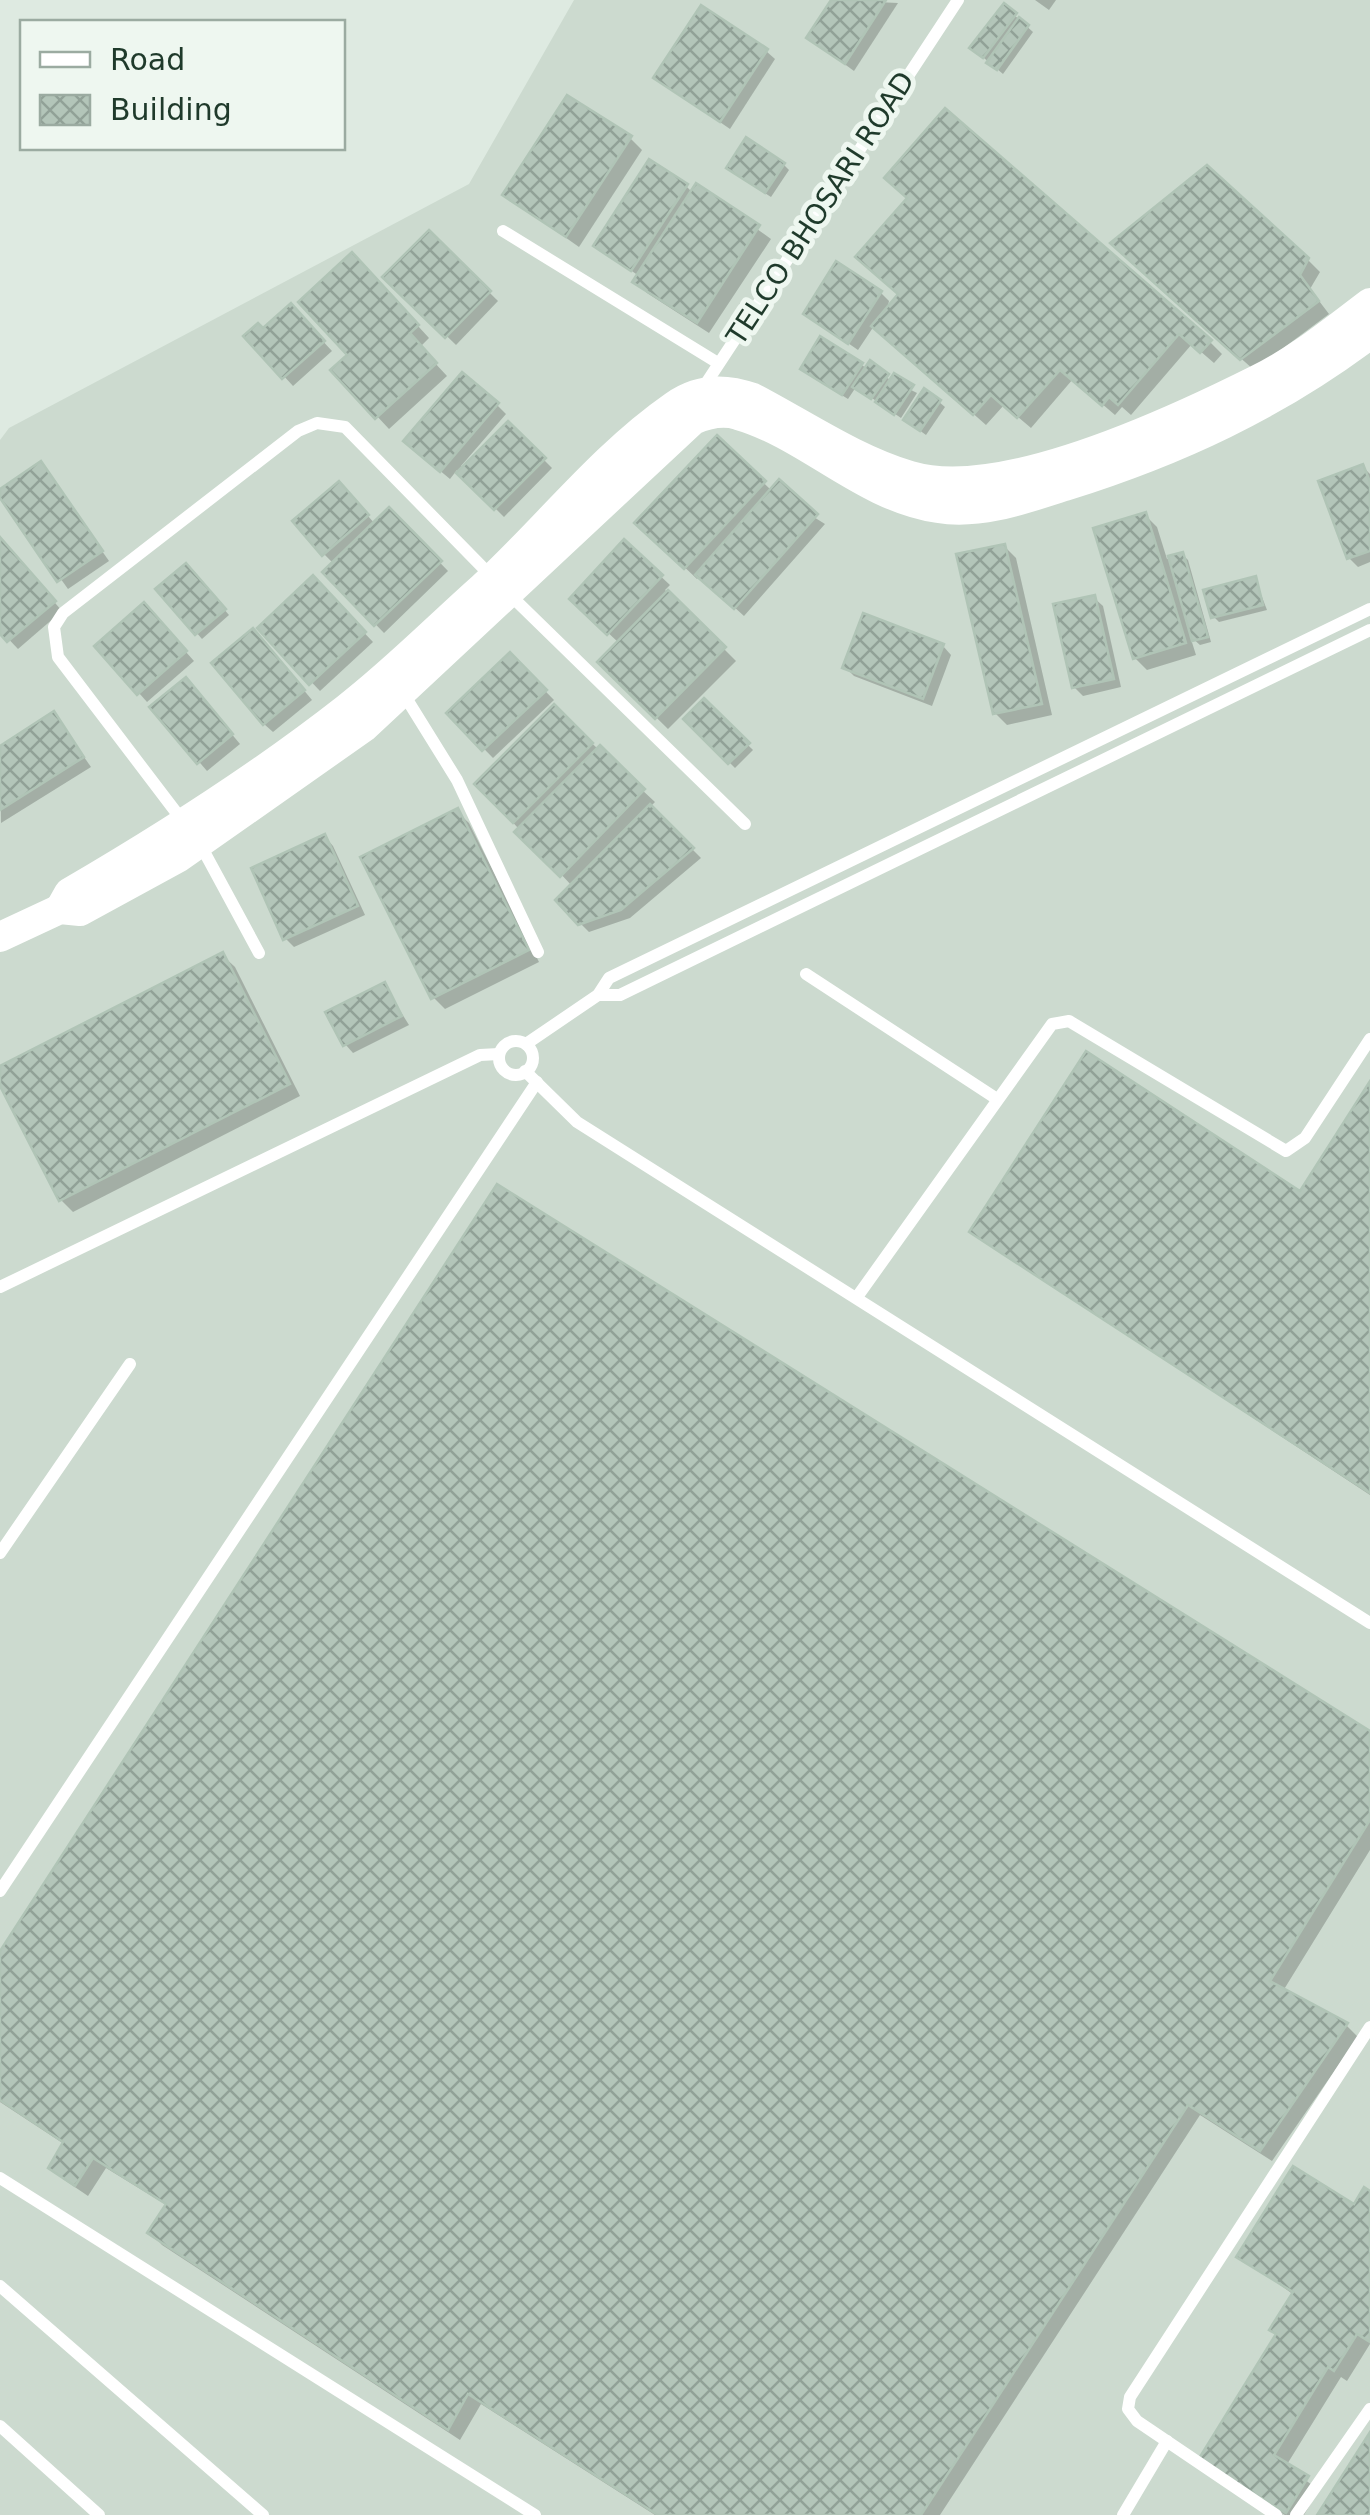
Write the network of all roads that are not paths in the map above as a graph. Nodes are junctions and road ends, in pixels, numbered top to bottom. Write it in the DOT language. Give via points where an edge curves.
graph roads {
  1 [pos="958,0"];
  2 [pos="503,231"];
  3 [pos="1370,303"];
  4 [pos="1370,334"];
  5 [pos="718,363"];
  6 [pos="696,406"];
  7 [pos="501,586"];
  8 [pos="1370,609"];
  9 [pos="1370,630"];
  10 [pos="394,684"];
  11 [pos="745,824"];
  12 [pos="193,834"];
  13 [pos="0,937"];
  14 [pos="538,952"];
  15 [pos="259,953"];
  16 [pos="806,974"];
  17 [pos="598,994"];
  18 [pos="1370,1039"];
  19 [pos="526,1044"];
  20 [pos="499,1054"];
  21 [pos="526,1071"];
  22 [pos="537,1082"];
  23 [pos="998,1099"];
  24 [pos="0,1287"];
  25 [pos="858,1297"];
  26 [pos="130,1364"];
  27 [pos="0,1553"];
  28 [pos="1370,1622"];
  29 [pos="0,1891"];
  30 [pos="1370,2027"];
  31 [pos="0,2178"];
  32 [pos="0,2286"];
  33 [pos="1370,2410"];
  34 [pos="0,2426"];
  35 [pos="1167,2441"];
  36 [pos="98,2515"];
  37 [pos="263,2515"];
  38 [pos="535,2515"];
  39 [pos="1123,2515"];
  40 [pos="1276,2515"];
  41 [pos="1296,2515"];
  1 -- 5 [label="lane, TELCO BHOSARI ROAD"];
  2 -- 5 [label="lane"];
  3 -- 6 [label="street" via="1258,380 1022,474 976,481 910,476 732,390"];
  4 -- 6 [label="street" via="1316,376 1204,437 1074,484 986,507 938,508 886,492 738,415 708,414"];
  5 -- 6 [label="lane, TELCO BHOSARI ROAD"];
  6 -- 7 [label="street"];
  7 -- 10 [label="street"];
  7 -- 11 [label="lane"];
  7 -- 12 [label="lane" via="344,427 316,423 63,613 54,627 58,657"];
  8 -- 17 [label="lane" via="609,978"];
  9 -- 17 [label="lane" via="620,996"];
  10 -- 12 [label="street" via="364,726"];
  10 -- 14 [label="lane" via="457,780"];
  12 -- 13 [label="street" via="80,910 60,909"];
  12 -- 15 [label="lane"];
  16 -- 23 [label="lane"];
  17 -- 19 [label="lane"];
  18 -- 23 [label="lane" via="1305,1138 1286,1150 1069,1021 1052,1024"];
  19 -- 20 [label="lane" via="510,1042"];
  19 -- 21 [label="lane" via="532,1060"];
  20 -- 21 [label="lane" via="507,1072"];
  20 -- 24 [label="lane" via="480,1055"];
  21 -- 22 [label="lane"];
  22 -- 25 [label="lane" via="578,1122"];
  22 -- 29 [label="lane"];
  23 -- 25 [label="lane"];
  25 -- 28 [label="lane"];
  26 -- 27 [label="lane"];
  30 -- 35 [label="lane" via="1130,2397 1137,2421"];
  31 -- 38 [label="lane"];
  32 -- 37 [label="lane"];
  33 -- 41 [label="lane"];
  34 -- 36 [label="lane"];
  35 -- 39 [label="lane"];
  35 -- 40 [label="lane"];
}
